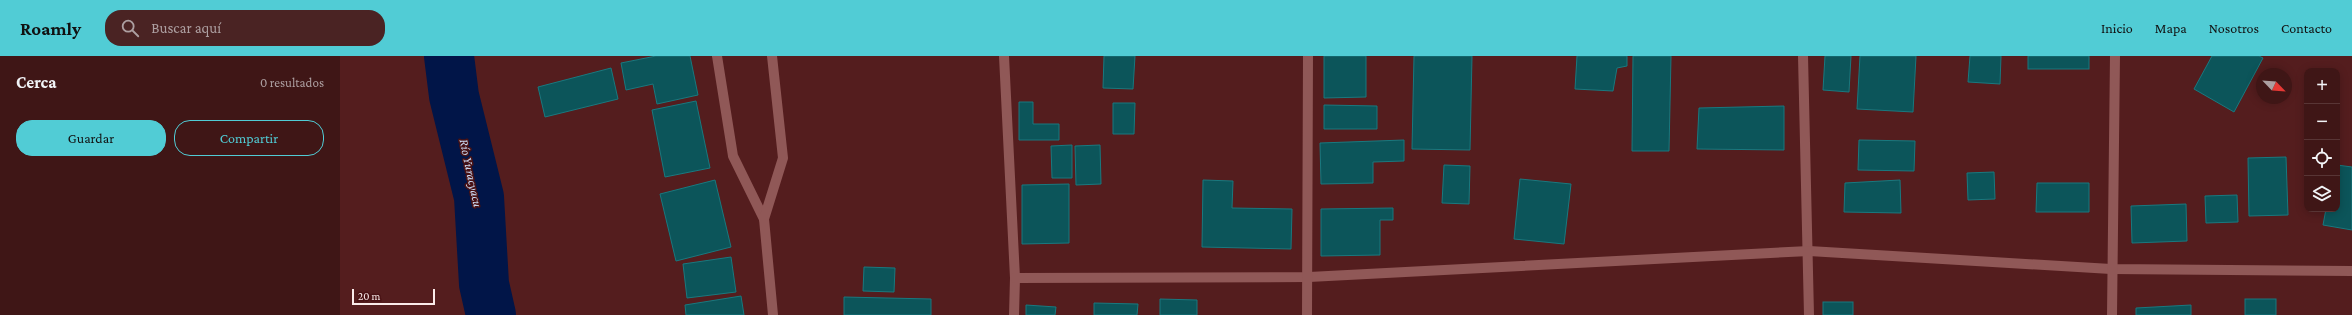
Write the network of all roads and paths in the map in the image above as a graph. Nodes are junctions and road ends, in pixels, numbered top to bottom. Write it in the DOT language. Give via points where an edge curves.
graph roads {
  1 [pos="717,56"];
  2 [pos="772,56"];
  3 [pos="1004,56"];
  4 [pos="1308,56"];
  5 [pos="1803,56"];
  6 [pos="2115,56"];
  7 [pos="764,219"];
  8 [pos="1809,251"];
  9 [pos="2111,269"];
  10 [pos="2352,271"];
  11 [pos="1309,276"];
  12 [pos="1015,278"];
  13 [pos="773,315"];
  14 [pos="1014,315"];
  15 [pos="1307,315"];
  16 [pos="1810,315"];
  17 [pos="2112,315"];
  1 -- 7 [label="street" via="733,156"];
  2 -- 7 [label="street" via="783,158"];
  3 -- 12 [label="street"];
  4 -- 11 [label="street"];
  5 -- 8 [label="street"];
  6 -- 9 [label="street"];
  7 -- 13 [label="street"];
  8 -- 9 [label="street"];
  8 -- 11 [label="street"];
  8 -- 16 [label="street"];
  9 -- 10 [label="street"];
  9 -- 17 [label="street"];
  11 -- 12 [label="street"];
  11 -- 15 [label="street"];
  12 -- 14 [label="street"];
}
